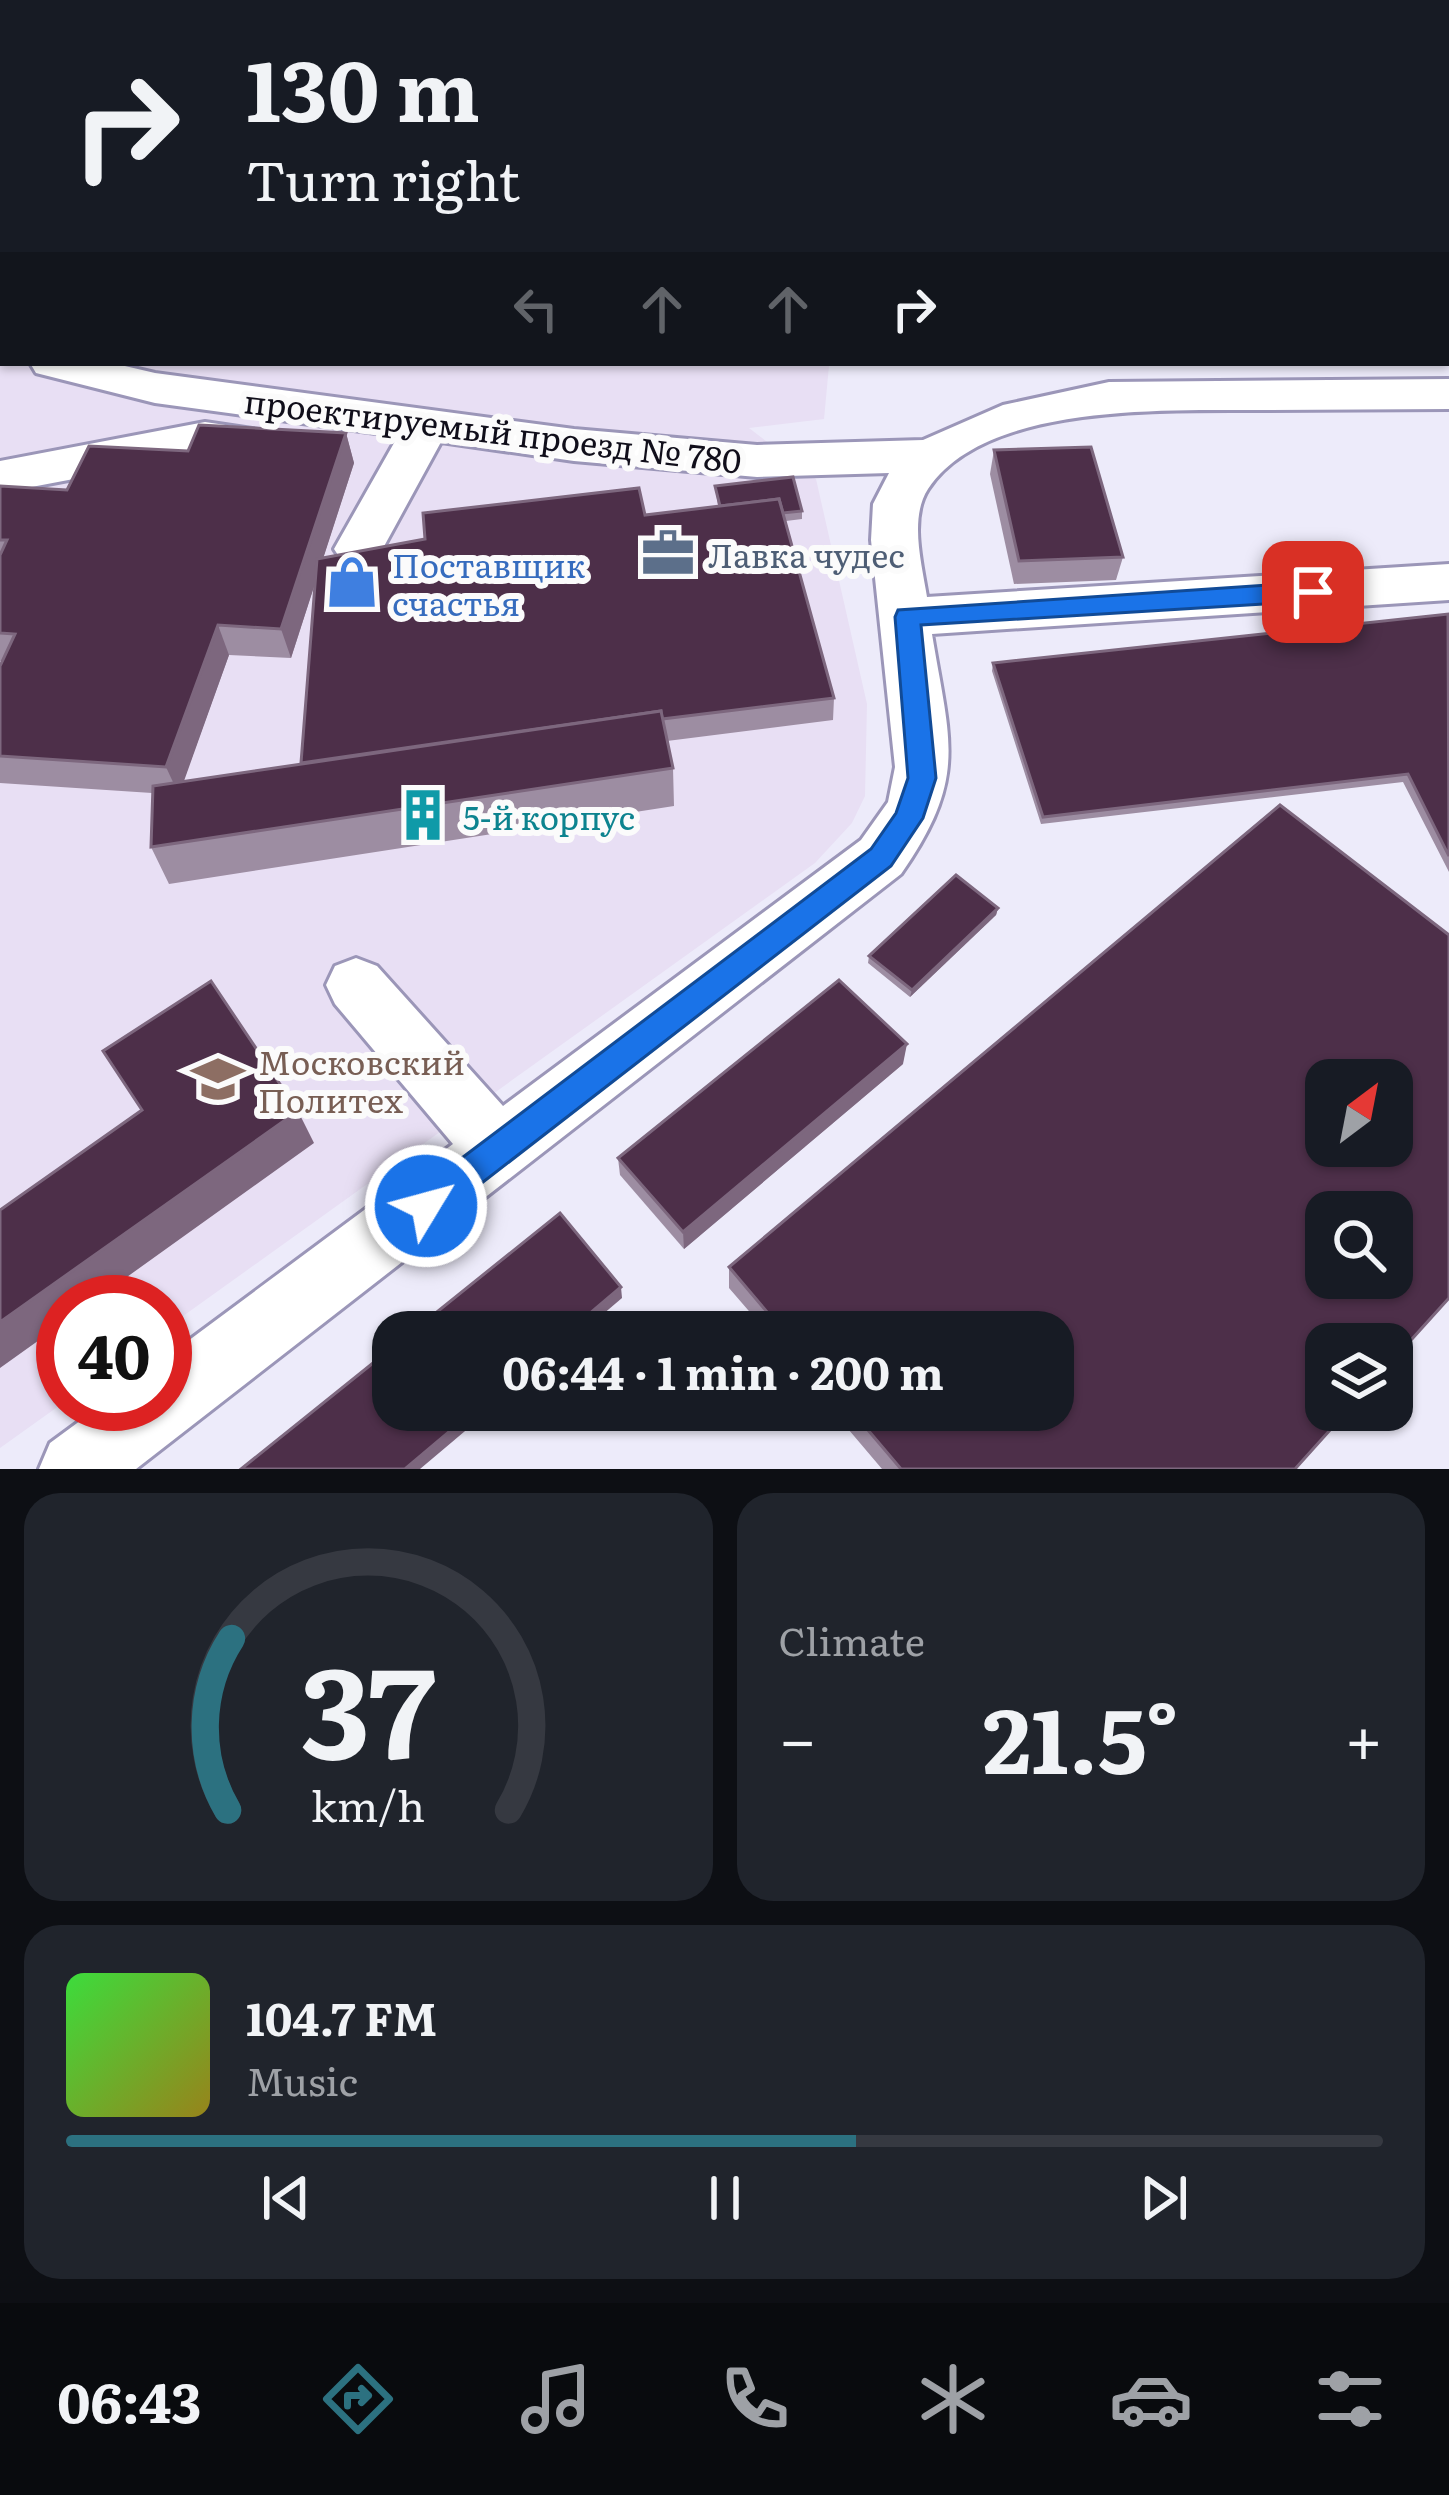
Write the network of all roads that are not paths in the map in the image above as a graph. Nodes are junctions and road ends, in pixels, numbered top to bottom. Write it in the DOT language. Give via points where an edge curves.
graph roads {
  1 [pos="64,366"];
  2 [pos="1449,394"];
  3 [pos="418,441"];
  4 [pos="936,456"];
  5 [pos="0,477"];
  6 [pos="359,549"];
  7 [pos="1449,583"];
  8 [pos="908,617"];
  9 [pos="356,985"];
  10 [pos="500,1150"];
  11 [pos="192,1382"];
  12 [pos="127,1431"];
  13 [pos="76,1469"];
  1 -- 3 [label="street, проектируемый проезд № 780"];
  2 -- 4 [label="street" via="1108,397 996,423"];
  3 -- 4 [label="street, проектируемый проезд № 780" via="758,461"];
  3 -- 5 [label="street" via="206,438"];
  3 -- 6 [label="street"];
  4 -- 8 [label="street" via="897,500 893,528"];
  7 -- 8 [label="street"];
  8 -- 10 [label="street" via="922,778 909,818 881,857"];
  9 -- 10 [label="street"];
  10 -- 11 [label="street"];
  12 -- 13 [label="street"];
}
